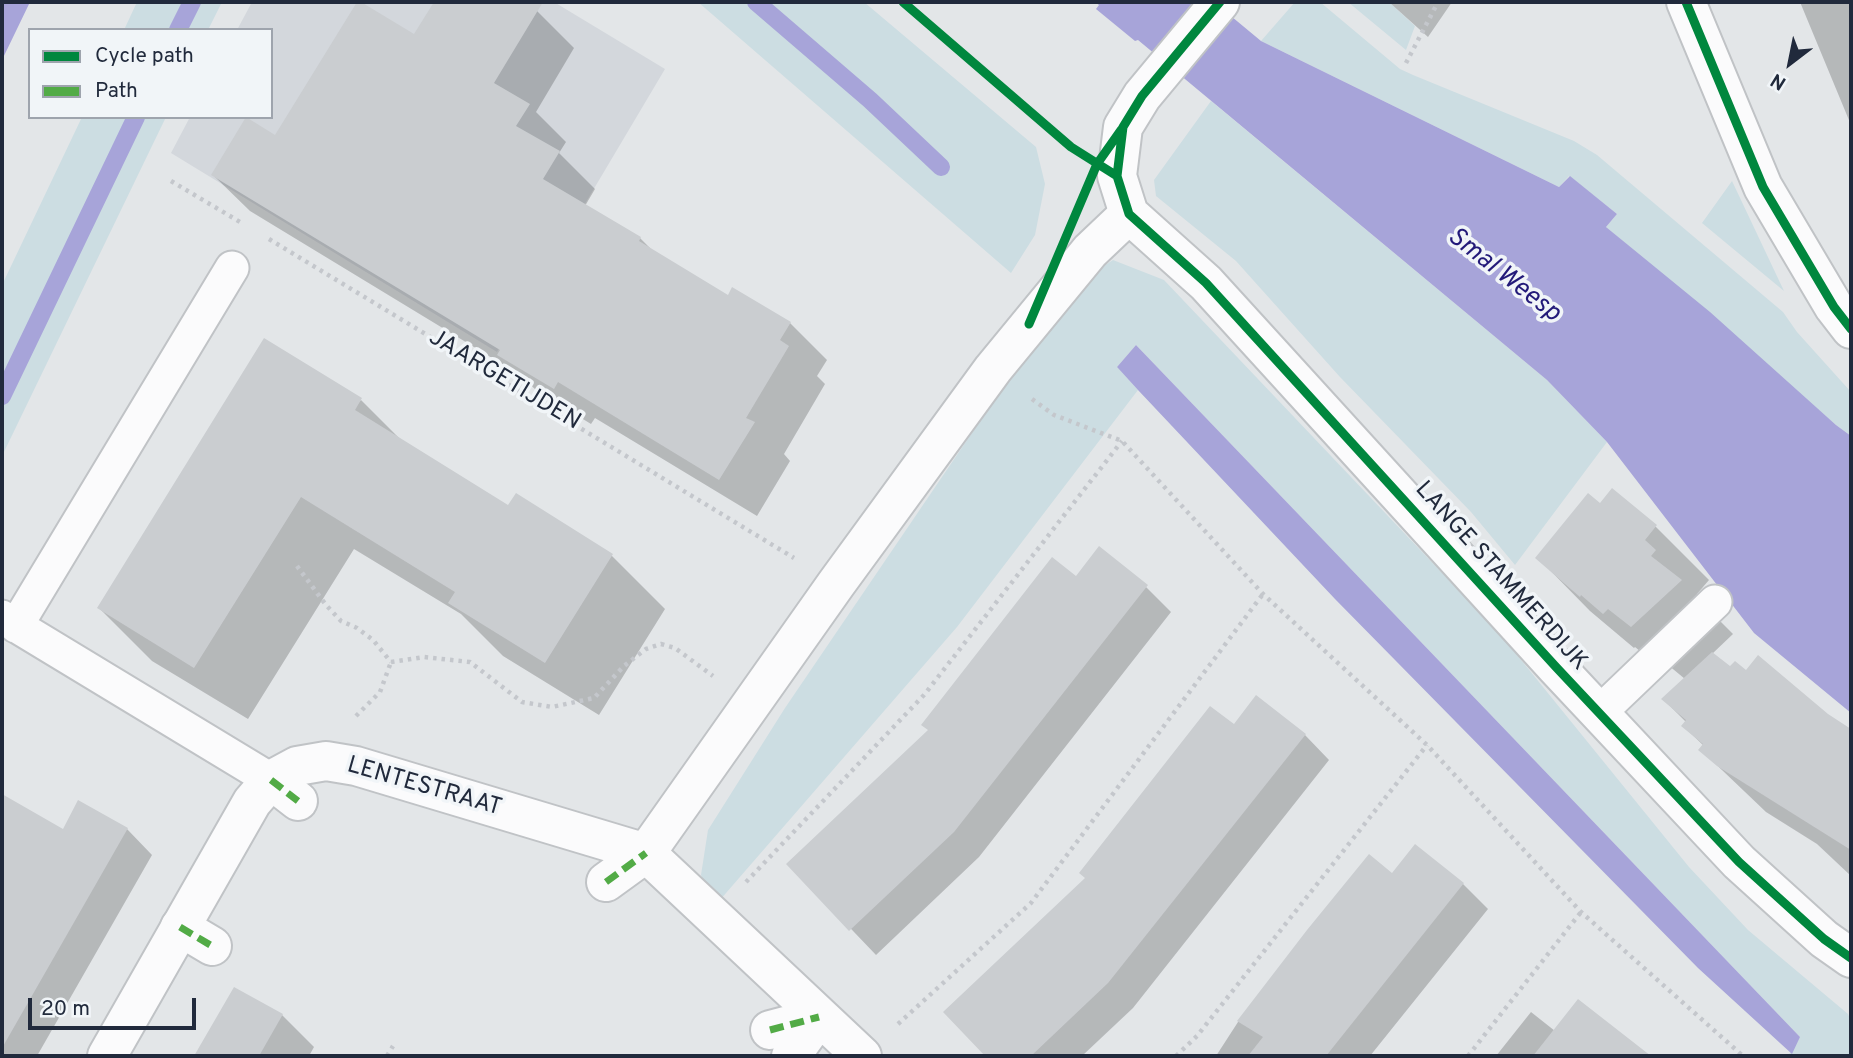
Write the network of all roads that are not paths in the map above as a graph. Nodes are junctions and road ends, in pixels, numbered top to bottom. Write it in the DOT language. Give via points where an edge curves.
graph roads {
  1 [pos="1220,2"];
  2 [pos="1686,2"];
  3 [pos="1129,214"];
  4 [pos="232,268"];
  5 [pos="1851,329"];
  6 [pos="1715,602"];
  7 [pos="9,621"];
  8 [pos="1599,713"];
  9 [pos="284,790"];
  10 [pos="646,853"];
  11 [pos="606,882"];
  12 [pos="1851,958"];
  13 [pos="818,1017"];
  14 [pos="780,1043"];
  15 [pos="107,1056"];
  16 [pos="862,1056"];
  1 -- 3 [label="street" via="1142,96 1123,127 1118,176"];
  2 -- 5 [label="street" via="1763,187"];
  3 -- 8 [label="street, LANGE STAMMERDIJK" via="1206,283"];
  3 -- 10 [label="street" via="1090,251 1029,324 836,584"];
  4 -- 7 [label="lane"];
  6 -- 8 [label="lane"];
  7 -- 9 [label="lane"];
  8 -- 12 [label="street, LANGE STAMMERDIJK" via="1739,862"];
  9 -- 10 [label="street, LENTESTRAAT" via="297,766 326,761 356,766"];
  9 -- 15 [label="street, LENTESTRAAT" via="251,802 196,937"];
  10 -- 11 [label="street"];
  10 -- 13 [label="street"];
  13 -- 14 [label="street"];
  13 -- 16 [label="street"];
}
